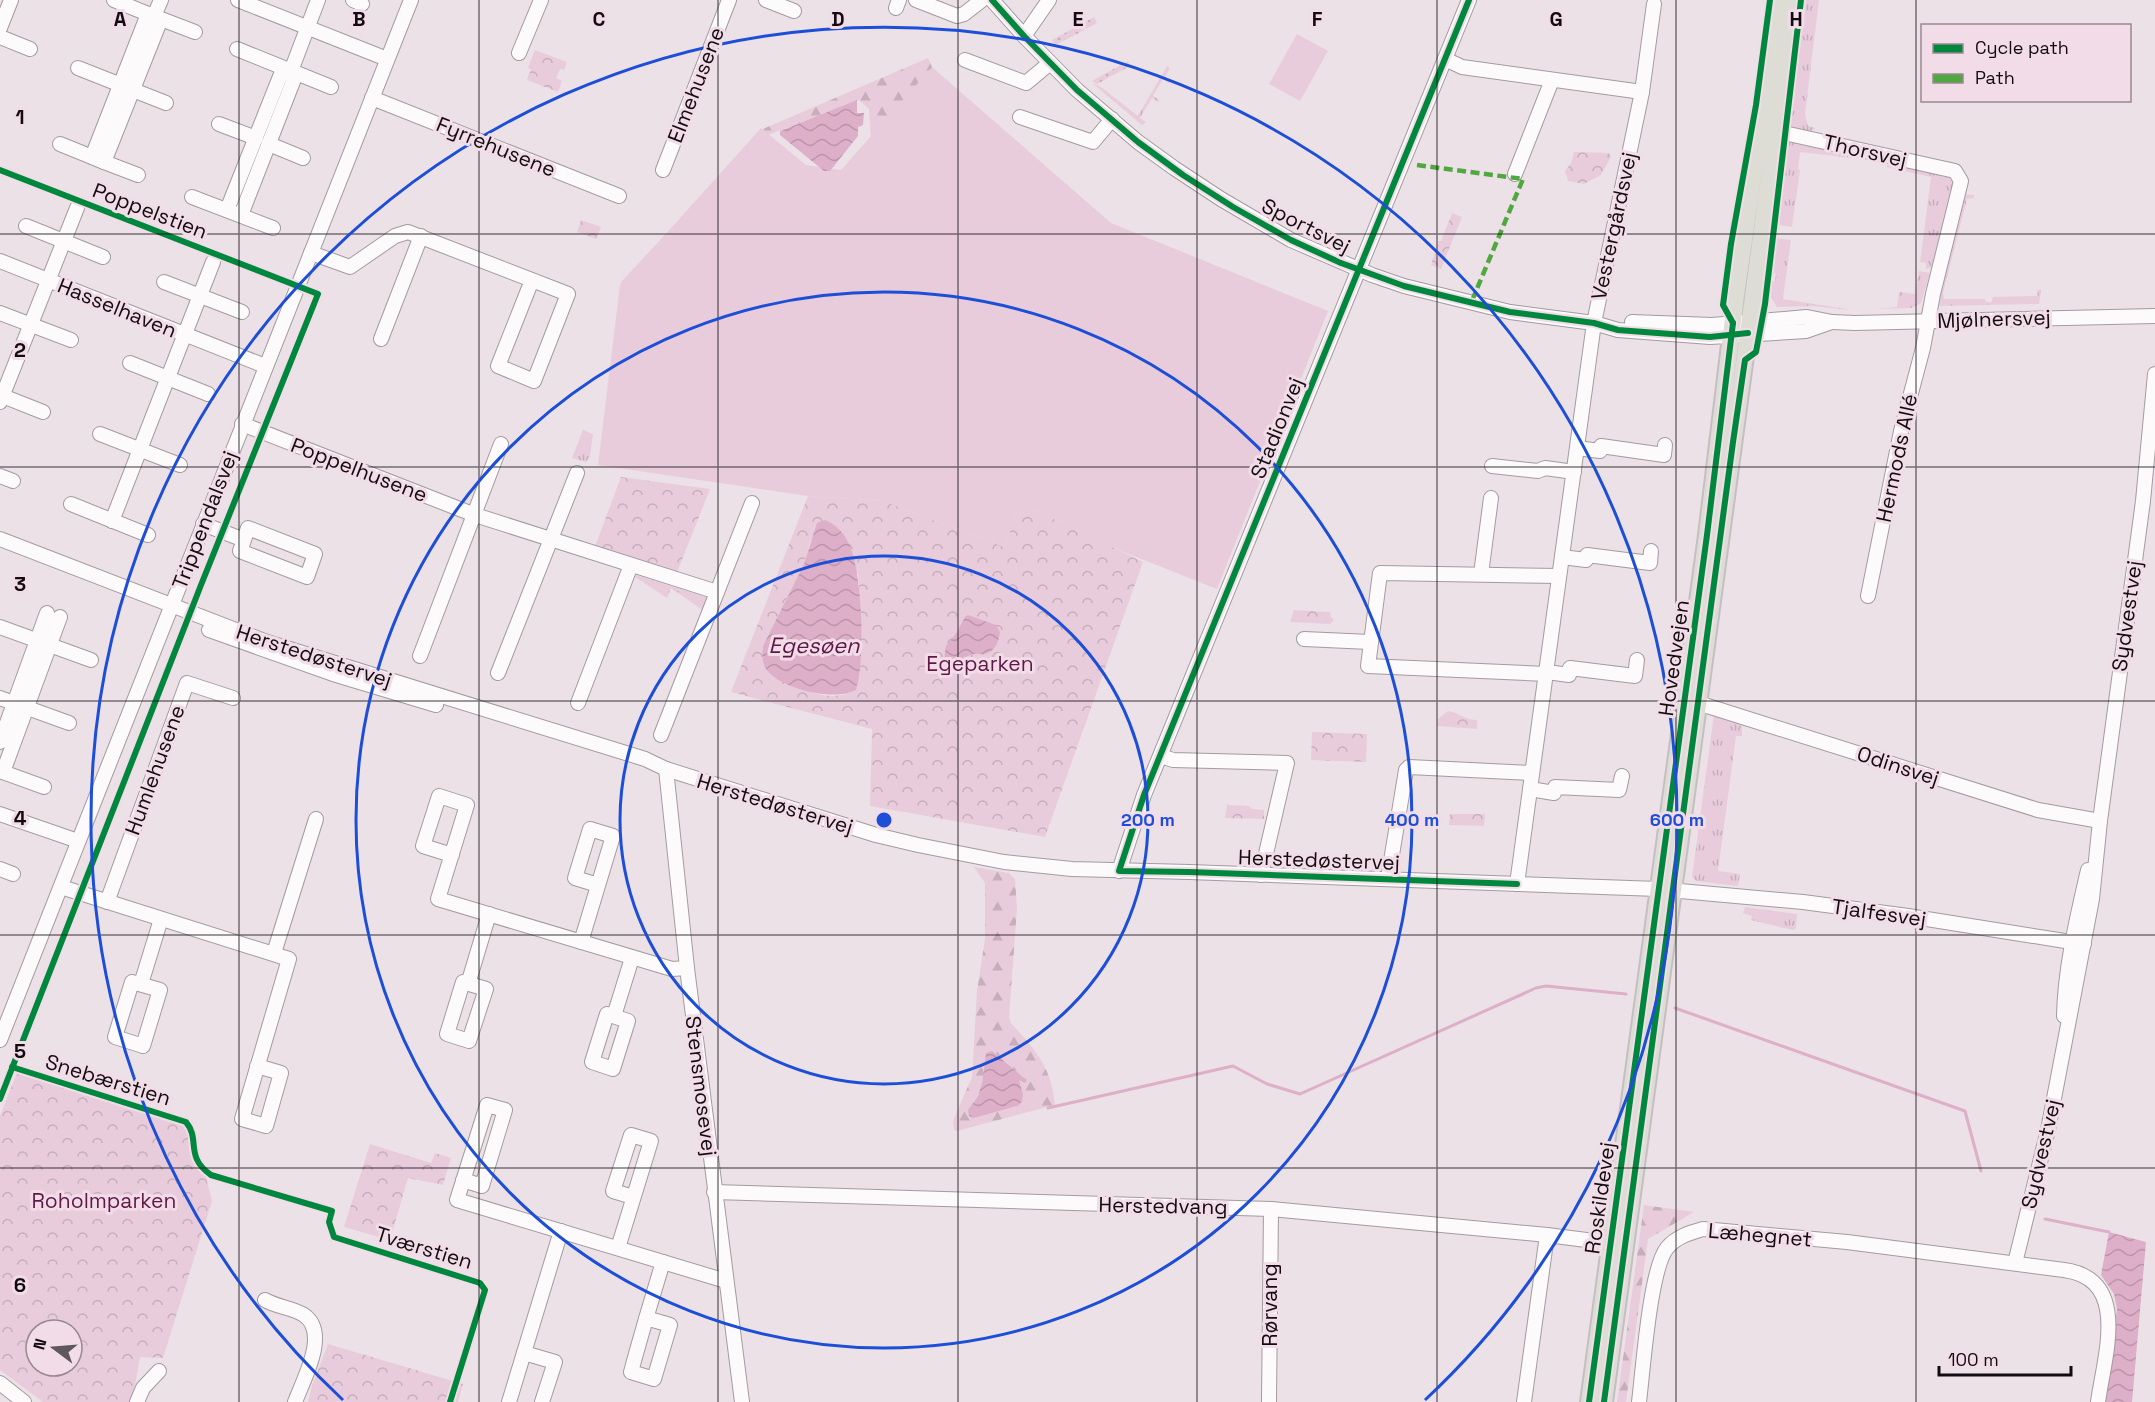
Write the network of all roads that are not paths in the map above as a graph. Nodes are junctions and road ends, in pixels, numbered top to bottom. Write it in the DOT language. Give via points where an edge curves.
graph roads {
  1 [pos="11,0"];
  2 [pos="114,0"];
  3 [pos="161,0"];
  4 [pos="238,0"];
  5 [pos="318,0"];
  6 [pos="411,0"];
  7 [pos="541,0"];
  8 [pos="729,0"];
  9 [pos="766,0"];
  10 [pos="916,0"];
  11 [pos="982,0"];
  12 [pos="992,0"];
  13 [pos="1049,0"];
  14 [pos="1469,0"];
  15 [pos="1779,0"];
  16 [pos="1793,0"];
  17 [pos="1654,4"];
  18 [pos="794,11"];
  19 [pos="155,16"];
  20 [pos="308,27"];
  21 [pos="0,28"];
  22 [pos="195,32"];
  23 [pos="1024,36"];
  24 [pos="0,37"];
  25 [pos="30,49"];
  26 [pos="237,49"];
  27 [pos="519,53"];
  28 [pos="387,59"];
  29 [pos="1445,59"];
  30 [pos="965,60"];
  31 [pos="1050,63"];
  32 [pos="78,68"];
  33 [pos="291,71"];
  34 [pos="1552,80"];
  35 [pos="331,87"];
  36 [pos="127,88"];
  37 [pos="1642,92"];
  38 [pos="377,100"];
  39 [pos="166,103"];
  40 [pos="1020,117"];
  41 [pos="1112,119"];
  42 [pos="219,124"];
  43 [pos="1775,131"];
  44 [pos="256,138"];
  45 [pos="60,144"];
  46 [pos="269,144"];
  47 [pos="303,158"];
  48 [pos="98,159"];
  49 [pos="663,170"];
  50 [pos="1955,171"];
  51 [pos="1515,174"];
  52 [pos="138,175"];
  53 [pos="619,196"];
  54 [pos="192,197"];
  55 [pos="77,208"];
  56 [pos="227,210"];
  57 [pos="241,215"];
  58 [pos="26,226"];
  59 [pos="273,228"];
  60 [pos="421,237"];
  61 [pos="64,242"];
  62 [pos="316,255"];
  63 [pos="103,257"];
  64 [pos="0,261"];
  65 [pos="213,262"];
  66 [pos="1359,270"];
  67 [pos="48,280"];
  68 [pos="532,280"];
  69 [pos="164,282"];
  70 [pos="200,296"];
  71 [pos="242,312"];
  72 [pos="0,313"];
  73 [pos="2155,316"];
  74 [pos="1928,321"];
  75 [pos="1594,323"];
  76 [pos="31,325"];
  77 [pos="1740,328"];
  78 [pos="185,335"];
  79 [pos="381,339"];
  80 [pos="72,340"];
  81 [pos="130,363"];
  82 [pos="265,366"];
  83 [pos="2155,374"];
  84 [pos="168,379"];
  85 [pos="208,394"];
  86 [pos="1,398"];
  87 [pos="43,412"];
  88 [pos="247,426"];
  89 [pos="100,434"];
  90 [pos="501,444"];
  91 [pos="1665,445"];
  92 [pos="1577,448"];
  93 [pos="140,450"];
  94 [pos="180,465"];
  95 [pos="1492,466"];
  96 [pos="1574,472"];
  97 [pos="577,473"];
  98 [pos="1491,498"];
  99 [pos="752,502"];
  100 [pos="70,504"];
  101 [pos="475,515"];
  102 [pos="112,520"];
  103 [pos="208,526"];
  104 [pos="148,535"];
  105 [pos="239,538"];
  106 [pos="551,538"];
  107 [pos="0,539"];
  108 [pos="0,549"];
  109 [pos="1651,551"];
  110 [pos="1562,557"];
  111 [pos="631,565"];
  112 [pos="1481,574"];
  113 [pos="1559,576"];
  114 [pos="717,591"];
  115 [pos="1868,596"];
  116 [pos="170,610"];
  117 [pos="54,615"];
  118 [pos="0,627"];
  119 [pos="1304,639"];
  120 [pos="1370,642"];
  121 [pos="44,643"];
  122 [pos="420,656"];
  123 [pos="91,660"];
  124 [pos="1637,660"];
  125 [pos="1547,673"];
  126 [pos="498,674"];
  127 [pos="0,698"];
  128 [pos="233,698"];
  129 [pos="578,703"];
  130 [pos="1698,703"];
  131 [pos="20,706"];
  132 [pos="69,723"];
  133 [pos="661,735"];
  134 [pos="0,742"];
  135 [pos="1161,756"];
  136 [pos="666,769"];
  137 [pos="2,772"];
  138 [pos="1532,773"];
  139 [pos="1622,776"];
  140 [pos="44,787"];
  141 [pos="1530,789"];
  142 [pos="0,814"];
  143 [pos="316,819"];
  144 [pos="2100,821"];
  145 [pos="78,841"];
  146 [pos="452,855"];
  147 [pos="1119,871"];
  148 [pos="1261,875"];
  149 [pos="1388,879"];
  150 [pos="1517,884"];
  151 [pos="598,885"];
  152 [pos="65,888"];
  153 [pos="1666,890"];
  154 [pos="107,902"];
  155 [pos="489,914"];
  156 [pos="161,919"];
  157 [pos="581,942"];
  158 [pos="2078,944"];
  159 [pos="274,953"];
  160 [pos="632,958"];
  161 [pos="687,968"];
  162 [pos="141,984"];
  163 [pos="468,984"];
  164 [pos="1651,1000"];
  165 [pos="614,1016"];
  166 [pos="0,1040"];
  167 [pos="257,1066"];
  168 [pos="463,1180"];
  169 [pos="714,1192"];
  170 [pos="633,1197"];
  171 [pos="1271,1209"];
  172 [pos="561,1231"];
  173 [pos="1547,1234"];
  174 [pos="1610,1243"];
  175 [pos="618,1248"];
  176 [pos="663,1262"];
  177 [pos="2015,1263"];
  178 [pos="726,1281"];
  179 [pos="265,1300"];
  180 [pos="646,1318"];
  181 [pos="524,1353"];
  182 [pos="159,1371"];
  183 [pos="0,1383"];
  184 [pos="24,1402"];
  185 [pos="138,1402"];
  186 [pos="295,1402"];
  187 [pos="509,1402"];
  188 [pos="543,1402"];
  189 [pos="742,1402"];
  190 [pos="1269,1402"];
  191 [pos="1524,1402"];
  192 [pos="1589,1402"];
  193 [pos="1604,1402"];
  194 [pos="1639,1402"];
  195 [pos="2098,1402"];
  1 -- 21 [label="street"];
  2 -- 19 [label="street"];
  3 -- 19 [label="street"];
  4 -- 20 [label="street"];
  5 -- 20 [label="street"];
  6 -- 28 [label="street, Trippendalsvej"];
  7 -- 27 [label="street"];
  8 -- 49 [label="street, Elmehusene"];
  9 -- 18 [label="street"];
  10 -- 11 [label="street" via="957,16"];
  12 -- 23 [label="street, Sportsvej"];
  13 -- 23 [label="street"];
  14 -- 29 [label="street, Stadionvej"];
  15 -- 77 [label="main road, Hovedvejen"];
  16 -- 43 [label="main road, Hovedvejen"];
  17 -- 37 [label="street, Vestergårdsvej"];
  19 -- 22 [label="street"];
  19 -- 36 [label="street"];
  20 -- 28 [label="street"];
  20 -- 33 [label="street"];
  23 -- 31 [label="street, Sportsvej"];
  24 -- 25 [label="street"];
  26 -- 33 [label="street"];
  28 -- 38 [label="street, Trippendalsvej"];
  29 -- 34 [label="street" via="1462,67"];
  29 -- 66 [label="street, Stadionvej"];
  30 -- 31 [label="street" via="1026,83"];
  31 -- 41 [label="street, Sportsvej"];
  32 -- 36 [label="street"];
  33 -- 35 [label="street"];
  33 -- 44 [label="street" via="281,74"];
  33 -- 46 [label="street" via="294,79"];
  34 -- 37 [label="street"];
  34 -- 51 [label="street"];
  36 -- 39 [label="street"];
  36 -- 48 [label="street"];
  37 -- 75 [label="street, Vestergårdsvej"];
  38 -- 53 [label="street, Fyrrehusene"];
  38 -- 62 [label="street, Trippendalsvej"];
  40 -- 41 [label="street" via="1093,142"];
  41 -- 66 [label="street, Sportsvej" via="1138,142 1221,199 1291,240"];
  42 -- 44 [label="street"];
  43 -- 50 [label="street, Thorsvej"];
  43 -- 77 [label="main road, Hovedvejen"];
  44 -- 56 [label="street"];
  45 -- 48 [label="street"];
  46 -- 47 [label="street"];
  46 -- 57 [label="street"];
  48 -- 52 [label="street"];
  50 -- 74 [label="street, Hermods Allé" via="1961,181"];
  54 -- 56 [label="street"];
  55 -- 61 [label="street, Hasselhaven"];
  56 -- 57 [label="street"];
  57 -- 59 [label="street"];
  58 -- 61 [label="street, Hasselhaven"];
  60 -- 62 [label="street" via="402,233 354,266 346,267"];
  60 -- 68 [label="street"];
  60 -- 79 [label="street"];
  61 -- 63 [label="street, Hasselhaven"];
  61 -- 67 [label="street, Hasselhaven"];
  62 -- 82 [label="street, Trippendalsvej"];
  64 -- 67 [label="street, Hasselhaven"];
  65 -- 70 [label="street, Hasselhaven"];
  66 -- 75 [label="street, Sportsvej" via="1404,286 1510,312"];
  66 -- 135 [label="street, Stadionvej"];
  67 -- 76 [label="street, Hasselhaven"];
  67 -- 78 [label="street, Hasselhaven"];
  68 -- 68 [label="street" via="498,366 534,381 567,294"];
  69 -- 70 [label="street, Hasselhaven"];
  70 -- 71 [label="street, Hasselhaven"];
  70 -- 78 [label="street, Hasselhaven"];
  72 -- 76 [label="street"];
  73 -- 74 [label="street, Mjølnersvej"];
  74 -- 77 [label="street, Mjølnersvej" via="1832,322 1806,331"];
  74 -- 115 [label="street, Hermods Allé" via="1900,435"];
  75 -- 77 [label="street, Sportsvej"];
  75 -- 92 [label="street, Vestergårdsvej"];
  76 -- 80 [label="street"];
  76 -- 86 [label="street, Hasselhaven"];
  77 -- 130 [label="main road, Hovedvejen"];
  77 -- 153 [label="main road, Hovedvejen" via="1707,535"];
  78 -- 82 [label="street, Hasselhaven"];
  78 -- 84 [label="street, Hasselhaven"];
  81 -- 84 [label="street"];
  82 -- 88 [label="street, Trippendalsvej"];
  83 -- 144 [label="street, Sydvestvej" via="2143,501"];
  84 -- 85 [label="street"];
  84 -- 93 [label="street, Hasselhaven"];
  86 -- 87 [label="street, Hasselhaven"];
  88 -- 101 [label="street, Poppelhusene"];
  88 -- 103 [label="street, Trippendalsvej"];
  89 -- 93 [label="street"];
  90 -- 101 [label="street"];
  91 -- 92 [label="street" via="1664,455 1601,446 1600,452"];
  92 -- 96 [label="street, Vestergårdsvej"];
  93 -- 94 [label="street"];
  93 -- 102 [label="street, Hasselhaven"];
  95 -- 96 [label="street"];
  96 -- 110 [label="street, Vestergårdsvej"];
  97 -- 106 [label="street"];
  98 -- 112 [label="street"];
  99 -- 114 [label="street"];
  100 -- 102 [label="street"];
  101 -- 106 [label="street, Poppelhusene"];
  101 -- 122 [label="street"];
  102 -- 104 [label="street"];
  103 -- 105 [label="street"];
  103 -- 116 [label="street, Trippendalsvej"];
  105 -- 105 [label="street" via="240,551 307,577 315,554 248,528"];
  106 -- 111 [label="street, Poppelhusene"];
  106 -- 126 [label="street"];
  107 -- 116 [label="street, Herstedøstervej"];
  108 -- 116 [label="street, Herstedøstervej"];
  109 -- 110 [label="street" via="1650,562 1587,555 1586,560"];
  110 -- 113 [label="street, Vestergårdsvej"];
  111 -- 114 [label="street, Poppelhusene"];
  111 -- 129 [label="street"];
  112 -- 113 [label="street"];
  112 -- 120 [label="street" via="1380,573"];
  113 -- 125 [label="street, Vestergårdsvej"];
  114 -- 133 [label="street"];
  116 -- 136 [label="street, Herstedøstervej" via="645,759"];
  116 -- 145 [label="street, Trippendalsvej"];
  117 -- 121 [label="street"];
  118 -- 121 [label="street"];
  119 -- 120 [label="street"];
  120 -- 125 [label="street" via="1368,666"];
  121 -- 123 [label="street"];
  121 -- 131 [label="street"];
  124 -- 125 [label="street" via="1635,676 1570,668 1569,675"];
  125 -- 138 [label="street, Vestergårdsvej"];
  127 -- 131 [label="street"];
  128 -- 154 [label="street, Humlehusene" via="187,683"];
  130 -- 144 [label="street, Odinsvej" via="2038,810"];
  130 -- 153 [label="main road, Hovedvejen"];
  131 -- 132 [label="street"];
  131 -- 134 [label="street"];
  131 -- 137 [label="street"];
  135 -- 147 [label="street, Stadionvej"];
  135 -- 148 [label="street" via="1173,760 1287,763"];
  136 -- 147 [label="street, Herstedøstervej" via="918,845 1004,862"];
  136 -- 161 [label="street, Stensmosevej"];
  137 -- 140 [label="street"];
  138 -- 141 [label="street, Vestergårdsvej"];
  138 -- 149 [label="street" via="1409,767"];
  139 -- 141 [label="street" via="1619,790 1555,787 1554,793"];
  141 -- 150 [label="street, Vestergårdsvej"];
  142 -- 145 [label="street"];
  143 -- 159 [label="street"];
  144 -- 158 [label="street, Sydvestvej"];
  145 -- 152 [label="street, Trippendalsvej"];
  146 -- 155 [label="street" via="438,899"];
  147 -- 148 [label="street, Herstedøstervej"];
  148 -- 149 [label="street, Herstedøstervej"];
  149 -- 150 [label="street, Herstedøstervej"];
  150 -- 153 [label="street, Herstedøstervej"];
  151 -- 157 [label="street"];
  152 -- 154 [label="street"];
  152 -- 166 [label="street, Trippendalsvej"];
  153 -- 158 [label="street, Tjalfesvej" via="1803,902"];
  153 -- 164 [label="main road, Hovedvejen"];
  154 -- 156 [label="street"];
  155 -- 157 [label="street"];
  155 -- 163 [label="street"];
  156 -- 159 [label="street"];
  156 -- 162 [label="street"];
  157 -- 160 [label="street"];
  158 -- 177 [label="street, Sydvestvej" via="2064,996 2063,1044 2048,1130"];
  159 -- 167 [label="street" via="289,959"];
  160 -- 161 [label="street" via="672,969"];
  160 -- 165 [label="street"];
  161 -- 169 [label="street, Stensmosevej"];
  162 -- 162 [label="street" via="160,990 143,1046 115,1037 132,982"];
  164 -- 174 [label="main road, Roskildevej"];
  164 -- 193 [label="main road, Roskildevej"];
  168 -- 168 [label="street" via="487,1105 505,1110 482,1186"];
  168 -- 172 [label="street" via="457,1200"];
  169 -- 171 [label="street, Herstedvang"];
  169 -- 178 [label="street, Stensmosevej"];
  170 -- 175 [label="street"];
  171 -- 173 [label="street, Herstedvang"];
  171 -- 190 [label="street, Rørvang"];
  172 -- 175 [label="street"];
  172 -- 181 [label="street"];
  173 -- 174 [label="street, Herstedvang"];
  173 -- 191 [label="street"];
  174 -- 192 [label="main road, Roskildevej"];
  175 -- 176 [label="street"];
  176 -- 178 [label="street"];
  176 -- 180 [label="street"];
  177 -- 194 [label="street, Læhegnet" via="1718,1230 1684,1234 1667,1248 1659,1264"];
  177 -- 195 [label="street, Læhegnet" via="2085,1275 2106,1300 2110,1320"];
  178 -- 189 [label="street, Stensmosevej"];
  179 -- 186 [label="street" via="303,1315 315,1333 313,1354"];
  181 -- 187 [label="street"];
  181 -- 188 [label="street" via="555,1362"];
  182 -- 185 [label="street" via="143,1388"];
  183 -- 184 [label="street"];
}
